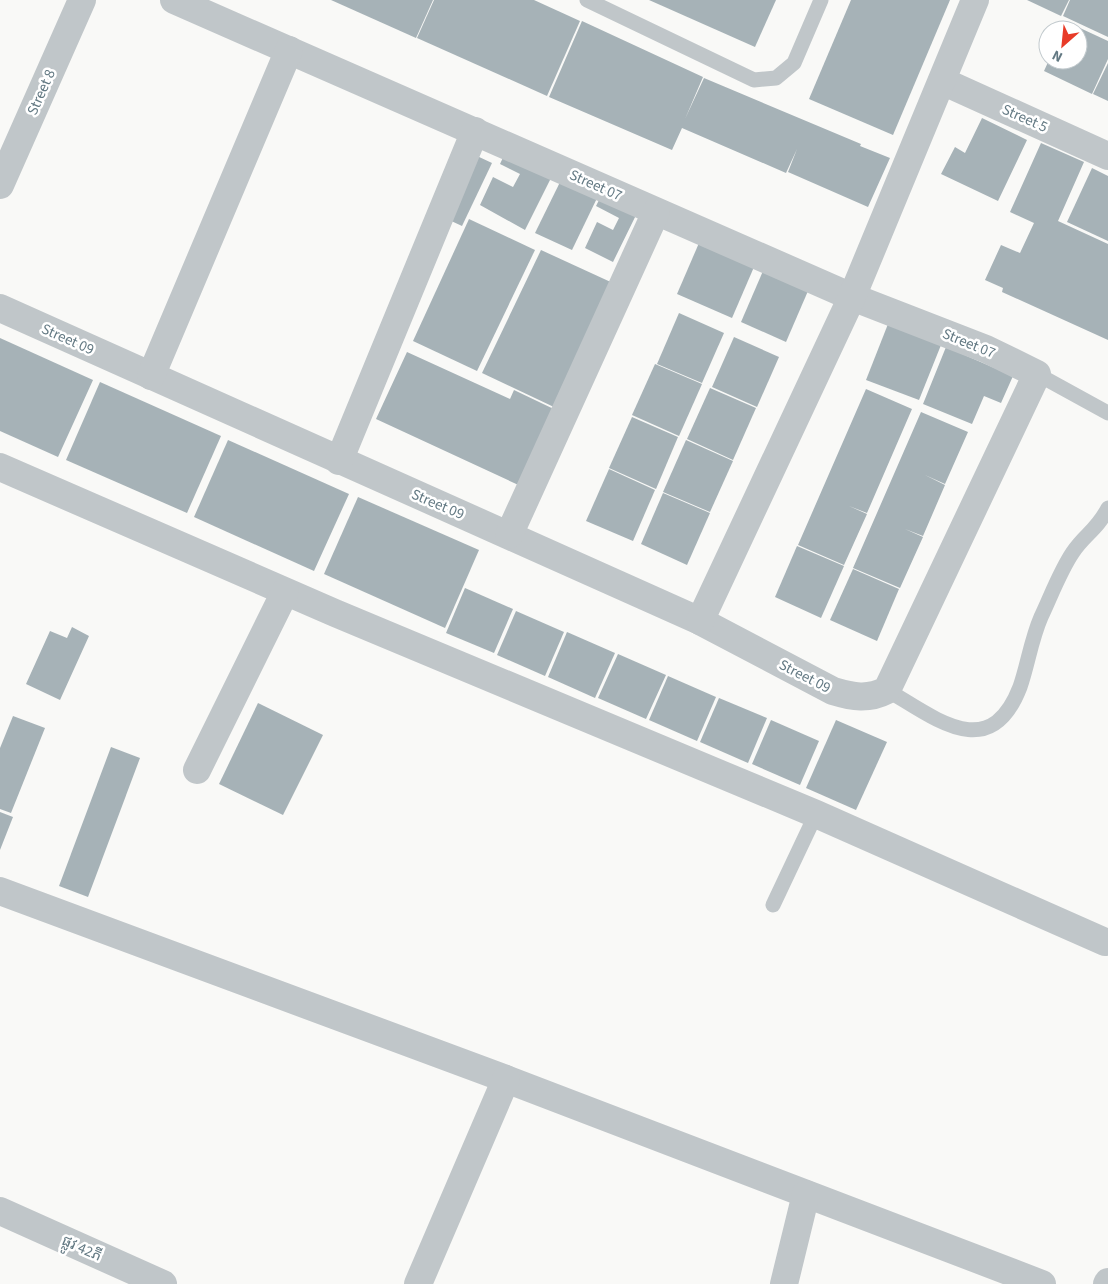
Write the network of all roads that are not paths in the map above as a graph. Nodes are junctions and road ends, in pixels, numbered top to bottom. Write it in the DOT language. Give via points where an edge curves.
graph roads {
  1 [pos="82,0"];
  2 [pos="174,0"];
  3 [pos="587,0"];
  4 [pos="821,0"];
  5 [pos="975,0"];
  6 [pos="289,50"];
  7 [pos="942,80"];
  8 [pos="476,132"];
  9 [pos="1108,156"];
  10 [pos="0,185"];
  11 [pos="656,212"];
  12 [pos="852,297"];
  13 [pos="0,308"];
  14 [pos="1028,370"];
  15 [pos="150,376"];
  16 [pos="1108,412"];
  17 [pos="339,461"];
  18 [pos="0,467"];
  19 [pos="1108,508"];
  20 [pos="509,535"];
  21 [pos="285,592"];
  22 [pos="700,621"];
  23 [pos="881,694"];
  24 [pos="197,770"];
  25 [pos="816,814"];
  26 [pos="0,890"];
  27 [pos="773,905"];
  28 [pos="1107,940"];
  29 [pos="506,1079"];
  30 [pos="806,1194"];
  31 [pos="0,1211"];
  32 [pos="163,1284"];
  33 [pos="418,1284"];
  34 [pos="784,1284"];
  35 [pos="1042,1284"];
  1 -- 10 [label="street, Street 8"];
  2 -- 6 [label="street, Street 07"];
  3 -- 4 [label="lane" via="754,80 776,78 794,63"];
  5 -- 7 [label="street"];
  6 -- 8 [label="street, Street 07"];
  6 -- 15 [label="street"];
  7 -- 9 [label="street, Street 5"];
  7 -- 12 [label="street"];
  8 -- 11 [label="street, Street 07"];
  8 -- 17 [label="street"];
  11 -- 12 [label="street, Street 07"];
  11 -- 20 [label="street"];
  12 -- 14 [label="street, Street 07" via="986,349"];
  12 -- 22 [label="street"];
  13 -- 15 [label="street, Street 09"];
  14 -- 16 [label="lane"];
  14 -- 23 [label="street"];
  15 -- 17 [label="street, Street 09"];
  17 -- 20 [label="street, Street 09"];
  18 -- 21 [label="street"];
  19 -- 23 [label="lane" via="1101,523 1073,551 1037,627 1020,686 1009,711 992,725 969,731 950,727"];
  20 -- 22 [label="street, Street 09"];
  21 -- 24 [label="street"];
  21 -- 25 [label="street"];
  22 -- 23 [label="street, Street 09" via="833,691 856,698"];
  25 -- 27 [label="lane"];
  25 -- 28 [label="street"];
  26 -- 29 [label="street"];
  29 -- 30 [label="street"];
  29 -- 33 [label="street"];
  30 -- 34 [label="street"];
  30 -- 35 [label="street"];
  31 -- 32 [label="street, ផ្លូវ 42ភី"];
}
